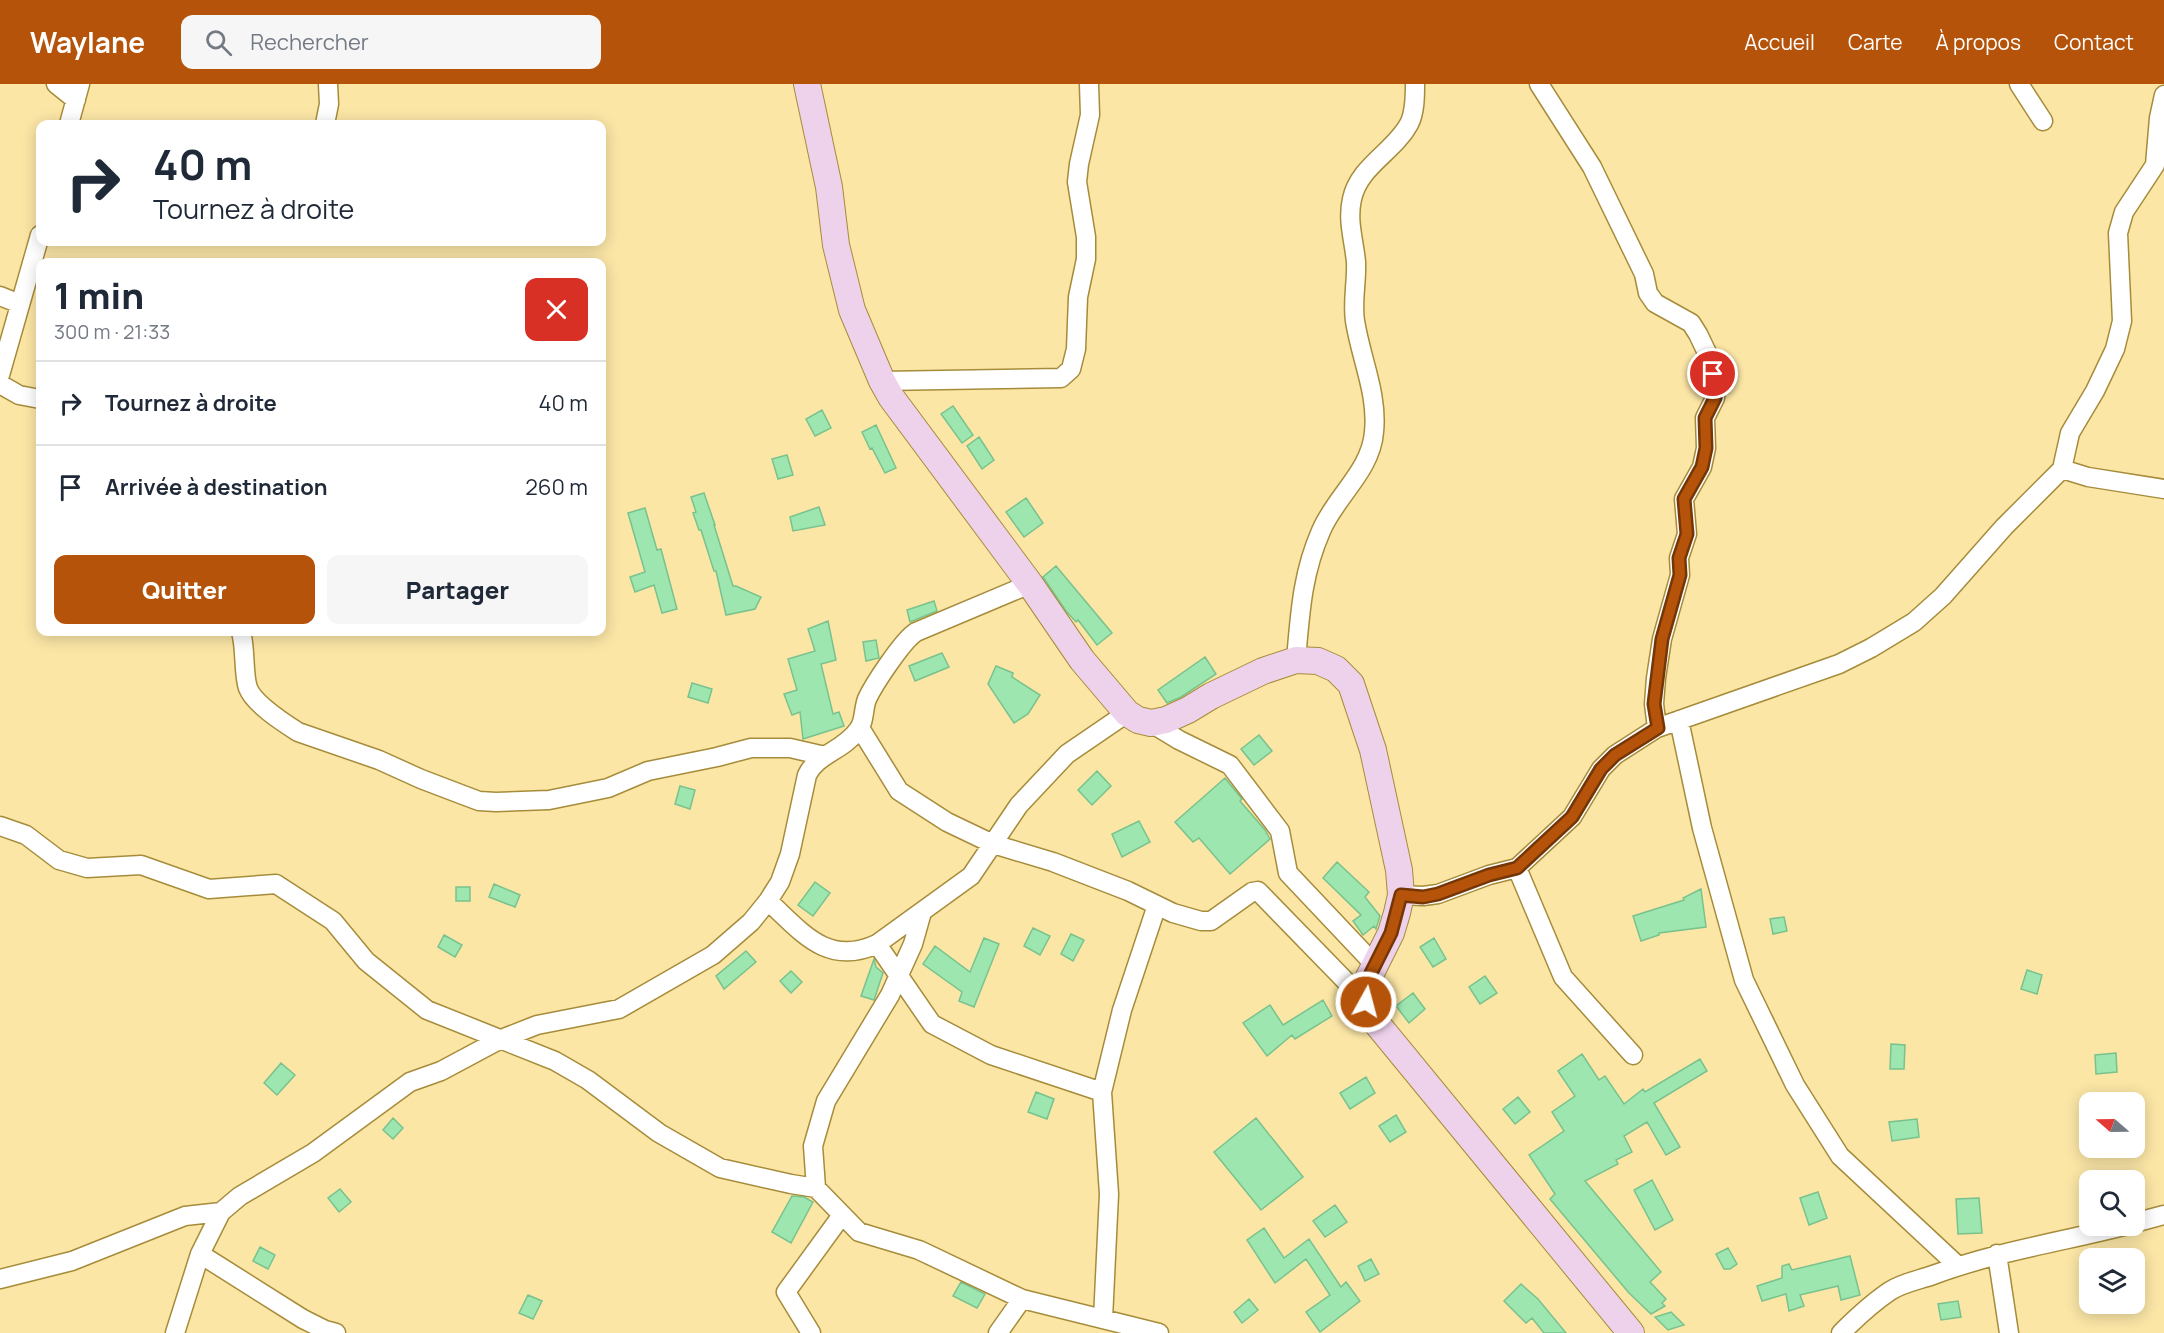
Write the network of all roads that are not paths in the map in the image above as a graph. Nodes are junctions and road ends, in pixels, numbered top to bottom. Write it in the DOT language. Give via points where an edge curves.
graph roads {
  1 [pos="56,84"];
  2 [pos="328,84"];
  3 [pos="807,84"];
  4 [pos="1089,84"];
  5 [pos="1415,84"];
  6 [pos="1539,84"];
  7 [pos="2019,84"];
  8 [pos="78,92"];
  9 [pos="2164,95"];
  10 [pos="70,120"];
  11 [pos="326,120"];
  12 [pos="2043,121"];
  13 [pos="37,246"];
  14 [pos="0,296"];
  15 [pos="20,304"];
  16 [pos="0,375"];
  17 [pos="0,384"];
  18 [pos="886,389"];
  19 [pos="36,398"];
  20 [pos="2062,469"];
  21 [pos="2164,489"];
  22 [pos="1030,584"];
  23 [pos="242,636"];
  24 [pos="1296,660"];
  25 [pos="1127,713"];
  26 [pos="1679,720"];
  27 [pos="1152,723"];
  28 [pos="860,728"];
  29 [pos="1658,728"];
  30 [pos="825,756"];
  31 [pos="0,826"];
  32 [pos="993,844"];
  33 [pos="1517,868"];
  34 [pos="1288,873"];
  35 [pos="1263,895"];
  36 [pos="1401,895"];
  37 [pos="768,901"];
  38 [pos="1157,905"];
  39 [pos="922,912"];
  40 [pos="877,944"];
  41 [pos="1374,964"];
  42 [pos="898,978"];
  43 [pos="1366,1002"];
  44 [pos="499,1040"];
  45 [pos="1633,1055"];
  46 [pos="1102,1092"];
  47 [pos="816,1188"];
  48 [pos="221,1212"];
  49 [pos="842,1215"];
  50 [pos="2164,1215"];
  51 [pos="2145,1220"];
  52 [pos="2085,1236"];
  53 [pos="200,1254"];
  54 [pos="1997,1254"];
  55 [pos="1958,1266"];
  56 [pos="0,1279"];
  57 [pos="1022,1299"];
  58 [pos="1103,1319"];
  59 [pos="1134,1330"];
  60 [pos="1626,1332"];
  61 [pos="175,1333"];
  62 [pos="336,1333"];
  63 [pos="812,1333"];
  64 [pos="998,1333"];
  65 [pos="1159,1333"];
  66 [pos="1841,1333"];
  67 [pos="2009,1333"];
  1 -- 8 [label="street"];
  2 -- 11 [label="street"];
  3 -- 18 [label="main road" via="849,299"];
  4 -- 18 [label="street" via="1090,115 1077,182 1086,258 1071,369 1061,378"];
  5 -- 24 [label="street" via="1411,122 1364,174 1351,204 1356,262 1354,319 1375,404 1374,435 1369,454 1321,529 1312,554 1302,591"];
  6 -- 29 [label="street" via="1592,167 1644,274 1648,293 1664,310 1691,323 1698,334 1710,359 1716,388 1705,418 1702,467 1684,499 1687,534 1656,678 1654,704"];
  7 -- 12 [label="street"];
  8 -- 10 [label="street"];
  9 -- 20 [label="street" via="2155,165 2124,212 2118,233 2122,321 2115,349 2070,433"];
  13 -- 15 [label="street"];
  14 -- 15 [label="street"];
  15 -- 16 [label="street"];
  17 -- 19 [label="street"];
  18 -- 22 [label="main road"];
  20 -- 21 [label="street"];
  20 -- 26 [label="street" via="1914,622 1839,664"];
  22 -- 25 [label="main road" via="1082,660"];
  22 -- 28 [label="street" via="910,636 867,700"];
  23 -- 30 [label="street" via="248,688 288,726 479,801 549,800 608,788 648,771 751,748 790,748"];
  24 -- 27 [label="main road" via="1263,671 1188,711"];
  24 -- 36 [label="main road" via="1318,661 1336,669 1352,684 1373,750 1397,858"];
  25 -- 27 [label="main road"];
  25 -- 32 [label="street" via="1067,754 1019,805"];
  26 -- 29 [label="street"];
  26 -- 55 [label="street" via="1702,828 1744,980 1796,1084 1840,1156"];
  27 -- 34 [label="street" via="1230,765 1280,831"];
  28 -- 30 [label="street" via="846,745"];
  28 -- 32 [label="street" via="899,791 947,822"];
  29 -- 33 [label="street" via="1615,755 1601,769 1572,817"];
  30 -- 37 [label="street" via="807,776 790,854"];
  31 -- 44 [label="street" via="26,835 58,860 87,868 141,865 209,889 276,884 333,921 366,961 427,1010"];
  32 -- 38 [label="street" via="1103,880"];
  32 -- 39 [label="street" via="971,876"];
  33 -- 36 [label="street" via="1438,894"];
  33 -- 45 [label="street" via="1563,977"];
  34 -- 35 [label="street"];
  34 -- 41 [label="street"];
  35 -- 38 [label="street" via="1252,892 1211,921 1188,918"];
  35 -- 43 [label="street"];
  36 -- 41 [label="main road" via="1391,933"];
  37 -- 40 [label="street" via="813,942 828,949 849,952"];
  37 -- 44 [label="street" via="751,922 713,955 619,1009 537,1025"];
  38 -- 46 [label="street" via="1122,1010"];
  39 -- 40 [label="street"];
  39 -- 42 [label="street"];
  40 -- 42 [label="street"];
  41 -- 43 [label="main road" via="1365,985"];
  42 -- 46 [label="street" via="932,1024 991,1055"];
  42 -- 47 [label="street" via="826,1101 813,1146"];
  43 -- 60 [label="main road" via="1374,1020"];
  44 -- 47 [label="street" via="555,1061 588,1080 659,1132 720,1168"];
  44 -- 48 [label="street" via="441,1071 410,1082 313,1153 240,1196"];
  46 -- 58 [label="street" via="1109,1194"];
  47 -- 49 [label="street"];
  48 -- 53 [label="street"];
  48 -- 56 [label="street" via="185,1216 72,1261"];
  49 -- 57 [label="street" via="859,1232 919,1250"];
  49 -- 63 [label="street" via="786,1292"];
  50 -- 51 [label="street"];
  52 -- 54 [label="street"];
  53 -- 61 [label="street"];
  53 -- 62 [label="street" via="303,1319"];
  54 -- 55 [label="street"];
  54 -- 67 [label="street"];
  55 -- 66 [label="street" via="1892,1290"];
  57 -- 58 [label="street"];
  57 -- 64 [label="street"];
  58 -- 59 [label="street"];
  59 -- 65 [label="street"];
}
